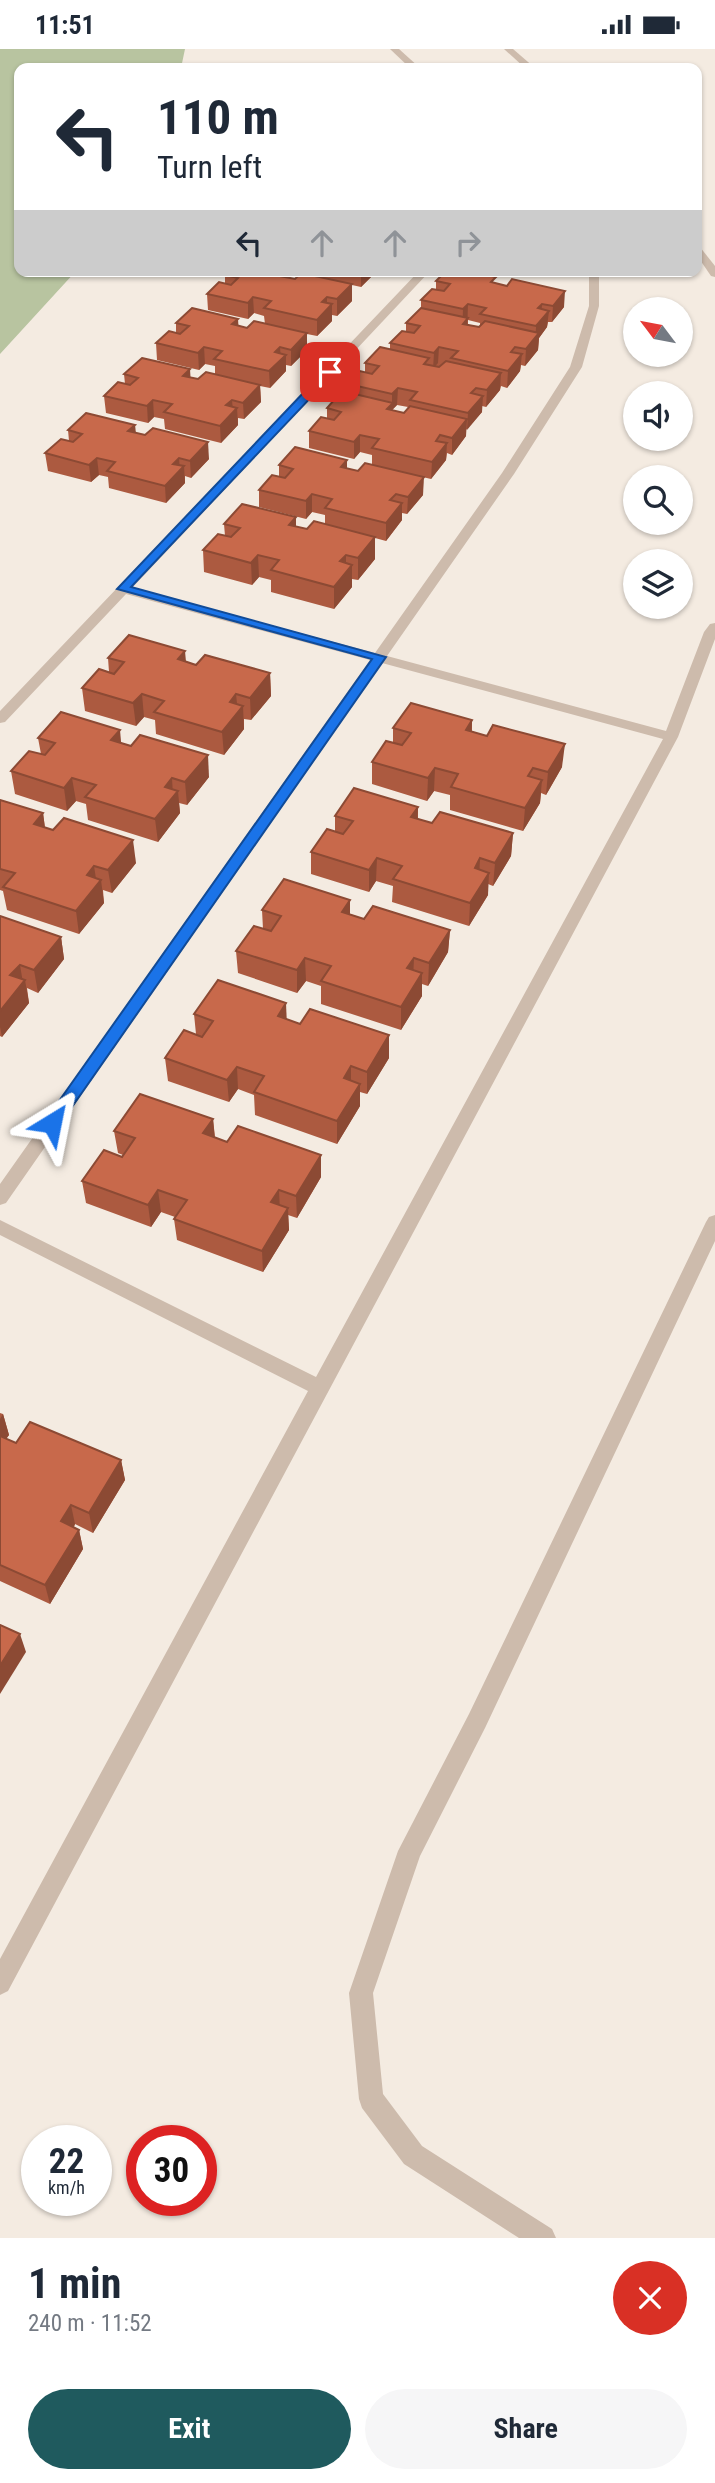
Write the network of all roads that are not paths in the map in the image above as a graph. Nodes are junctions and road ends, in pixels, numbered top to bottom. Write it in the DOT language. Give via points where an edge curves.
graph roads {
  1 [pos="508,49"];
  2 [pos="524,63"];
  3 [pos="702,254"];
  4 [pos="715,274"];
  5 [pos="419,277"];
  6 [pos="594,277"];
  7 [pos="122,589"];
  8 [pos="715,627"];
  9 [pos="380,657"];
  10 [pos="0,719"];
  11 [pos="671,737"];
  12 [pos="0,1198"];
  13 [pos="715,1222"];
  14 [pos="0,1227"];
  15 [pos="320,1388"];
  16 [pos="0,1983"];
  17 [pos="543,2238"];
  1 -- 2 [label="street"];
  3 -- 4 [label="street"];
  5 -- 7 [label="street"];
  6 -- 9 [label="street" via="594,306 576,367 508,474"];
  7 -- 9 [label="street"];
  7 -- 10 [label="street"];
  8 -- 11 [label="street"];
  9 -- 11 [label="street"];
  9 -- 12 [label="street"];
  11 -- 15 [label="street"];
  13 -- 17 [label="street" via="477,1721 410,1851 361,1993 371,2099 413,2155"];
  14 -- 15 [label="street"];
  15 -- 16 [label="street"];
}
